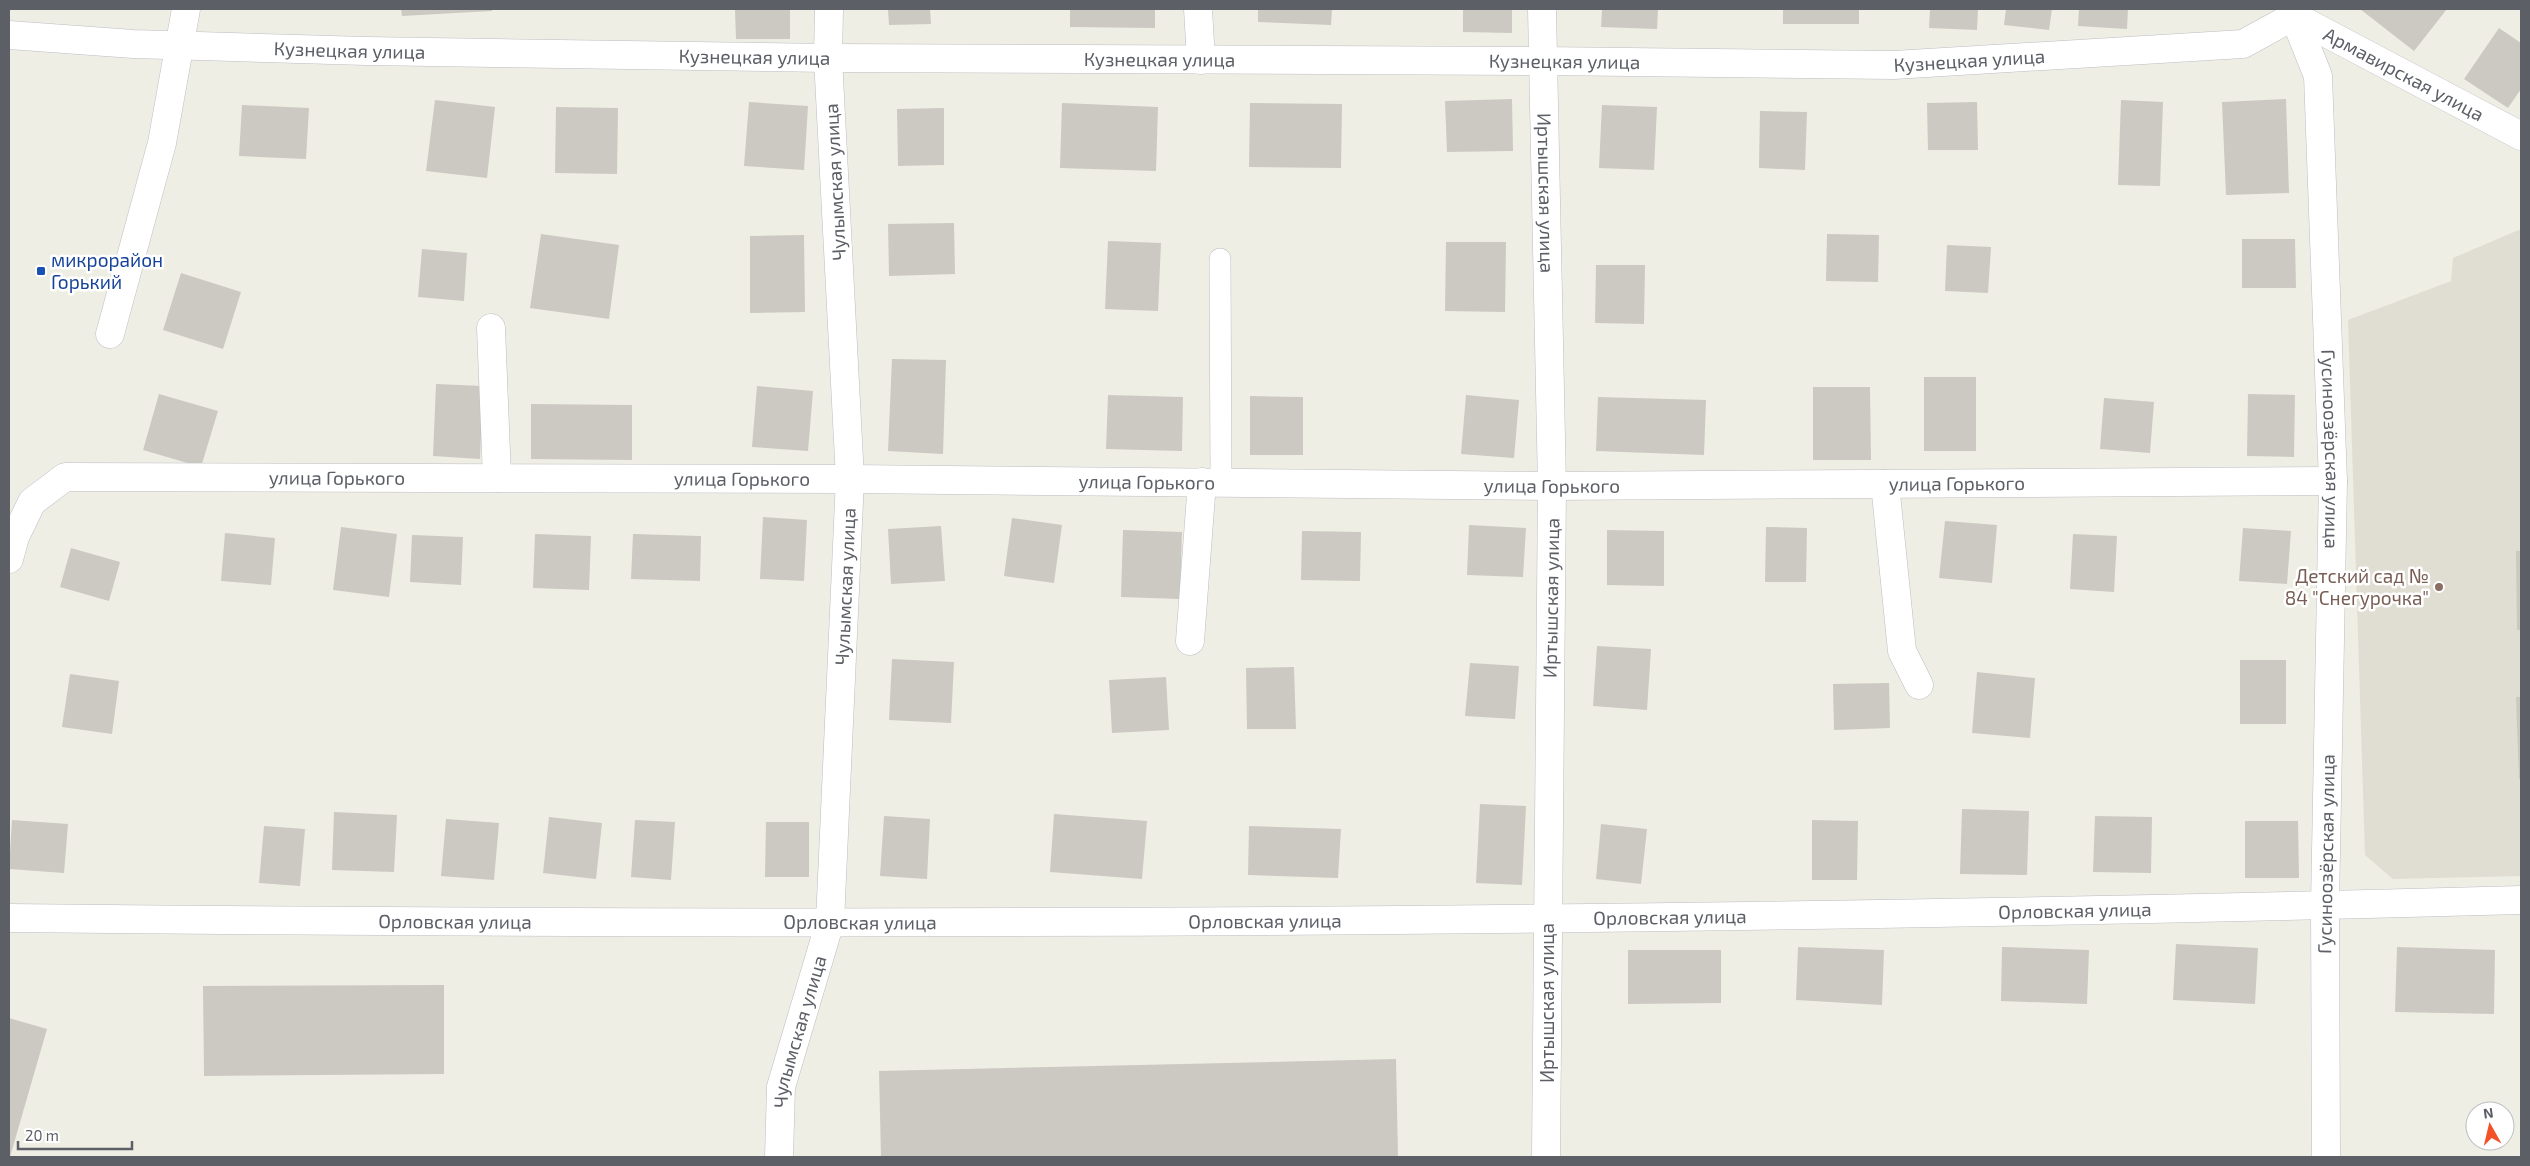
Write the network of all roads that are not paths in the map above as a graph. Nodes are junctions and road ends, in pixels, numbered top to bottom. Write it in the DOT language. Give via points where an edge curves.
graph roads {
  1 [pos="186,9"];
  2 [pos="829,9"];
  3 [pos="1198,9"];
  4 [pos="1542,9"];
  5 [pos="2294,11"];
  6 [pos="9,35"];
  7 [pos="181,45"];
  8 [pos="828,58"];
  9 [pos="1201,60"];
  10 [pos="1542,61"];
  11 [pos="2521,136"];
  12 [pos="1220,259"];
  13 [pos="491,328"];
  14 [pos="110,334"];
  15 [pos="497,478"];
  16 [pos="850,479"];
  17 [pos="2333,480"];
  18 [pos="1211,482"];
  19 [pos="1885,484"];
  20 [pos="1552,486"];
  21 [pos="9,560"];
  22 [pos="1190,641"];
  23 [pos="1919,685"];
  24 [pos="2521,900"];
  25 [pos="2324,905"];
  26 [pos="9,918"];
  27 [pos="1548,918"];
  28 [pos="830,922"];
  29 [pos="779,1157"];
  30 [pos="1546,1157"];
  31 [pos="2326,1157"];
  1 -- 7 [label="street"];
  2 -- 8 [label="street, Чулымская улица"];
  3 -- 9 [label="street"];
  4 -- 10 [label="street, Иртышская улица"];
  5 -- 10 [label="street, Кузнецкая улица" via="2243,44 1894,65"];
  5 -- 11 [label="street, Армавирская улица"];
  5 -- 17 [label="street, Гусиноозёрская улица" via="2318,76"];
  6 -- 7 [label="street, Кузнецкая улица"];
  7 -- 8 [label="street, Кузнецкая улица"];
  7 -- 14 [label="street" via="162,143"];
  8 -- 9 [label="street, Кузнецкая улица"];
  8 -- 16 [label="street, Чулымская улица"];
  9 -- 10 [label="street, Кузнецкая улица"];
  10 -- 20 [label="street, Иртышская улица"];
  12 -- 18 [label="lane"];
  13 -- 15 [label="street"];
  15 -- 16 [label="street, улица Горького"];
  15 -- 21 [label="street, улица Горького" via="65,477 32,502 15,537"];
  16 -- 18 [label="street, улица Горького"];
  16 -- 28 [label="street, Чулымская улица"];
  17 -- 19 [label="street, улица Горького"];
  17 -- 25 [label="street, Гусиноозёрская улица"];
  18 -- 20 [label="street, улица Горького"];
  18 -- 22 [label="street"];
  19 -- 20 [label="street, улица Горького"];
  19 -- 23 [label="street" via="1902,651"];
  20 -- 27 [label="street, Иртышская улица"];
  24 -- 25 [label="street, Орловская улица"];
  25 -- 27 [label="street, Орловская улица"];
  25 -- 31 [label="street, Гусиноозёрская улица"];
  26 -- 28 [label="street, Орловская улица"];
  27 -- 28 [label="street, Орловская улица"];
  27 -- 30 [label="street, Иртышская улица"];
  28 -- 29 [label="street, Чулымская улица" via="781,1087"];
}
